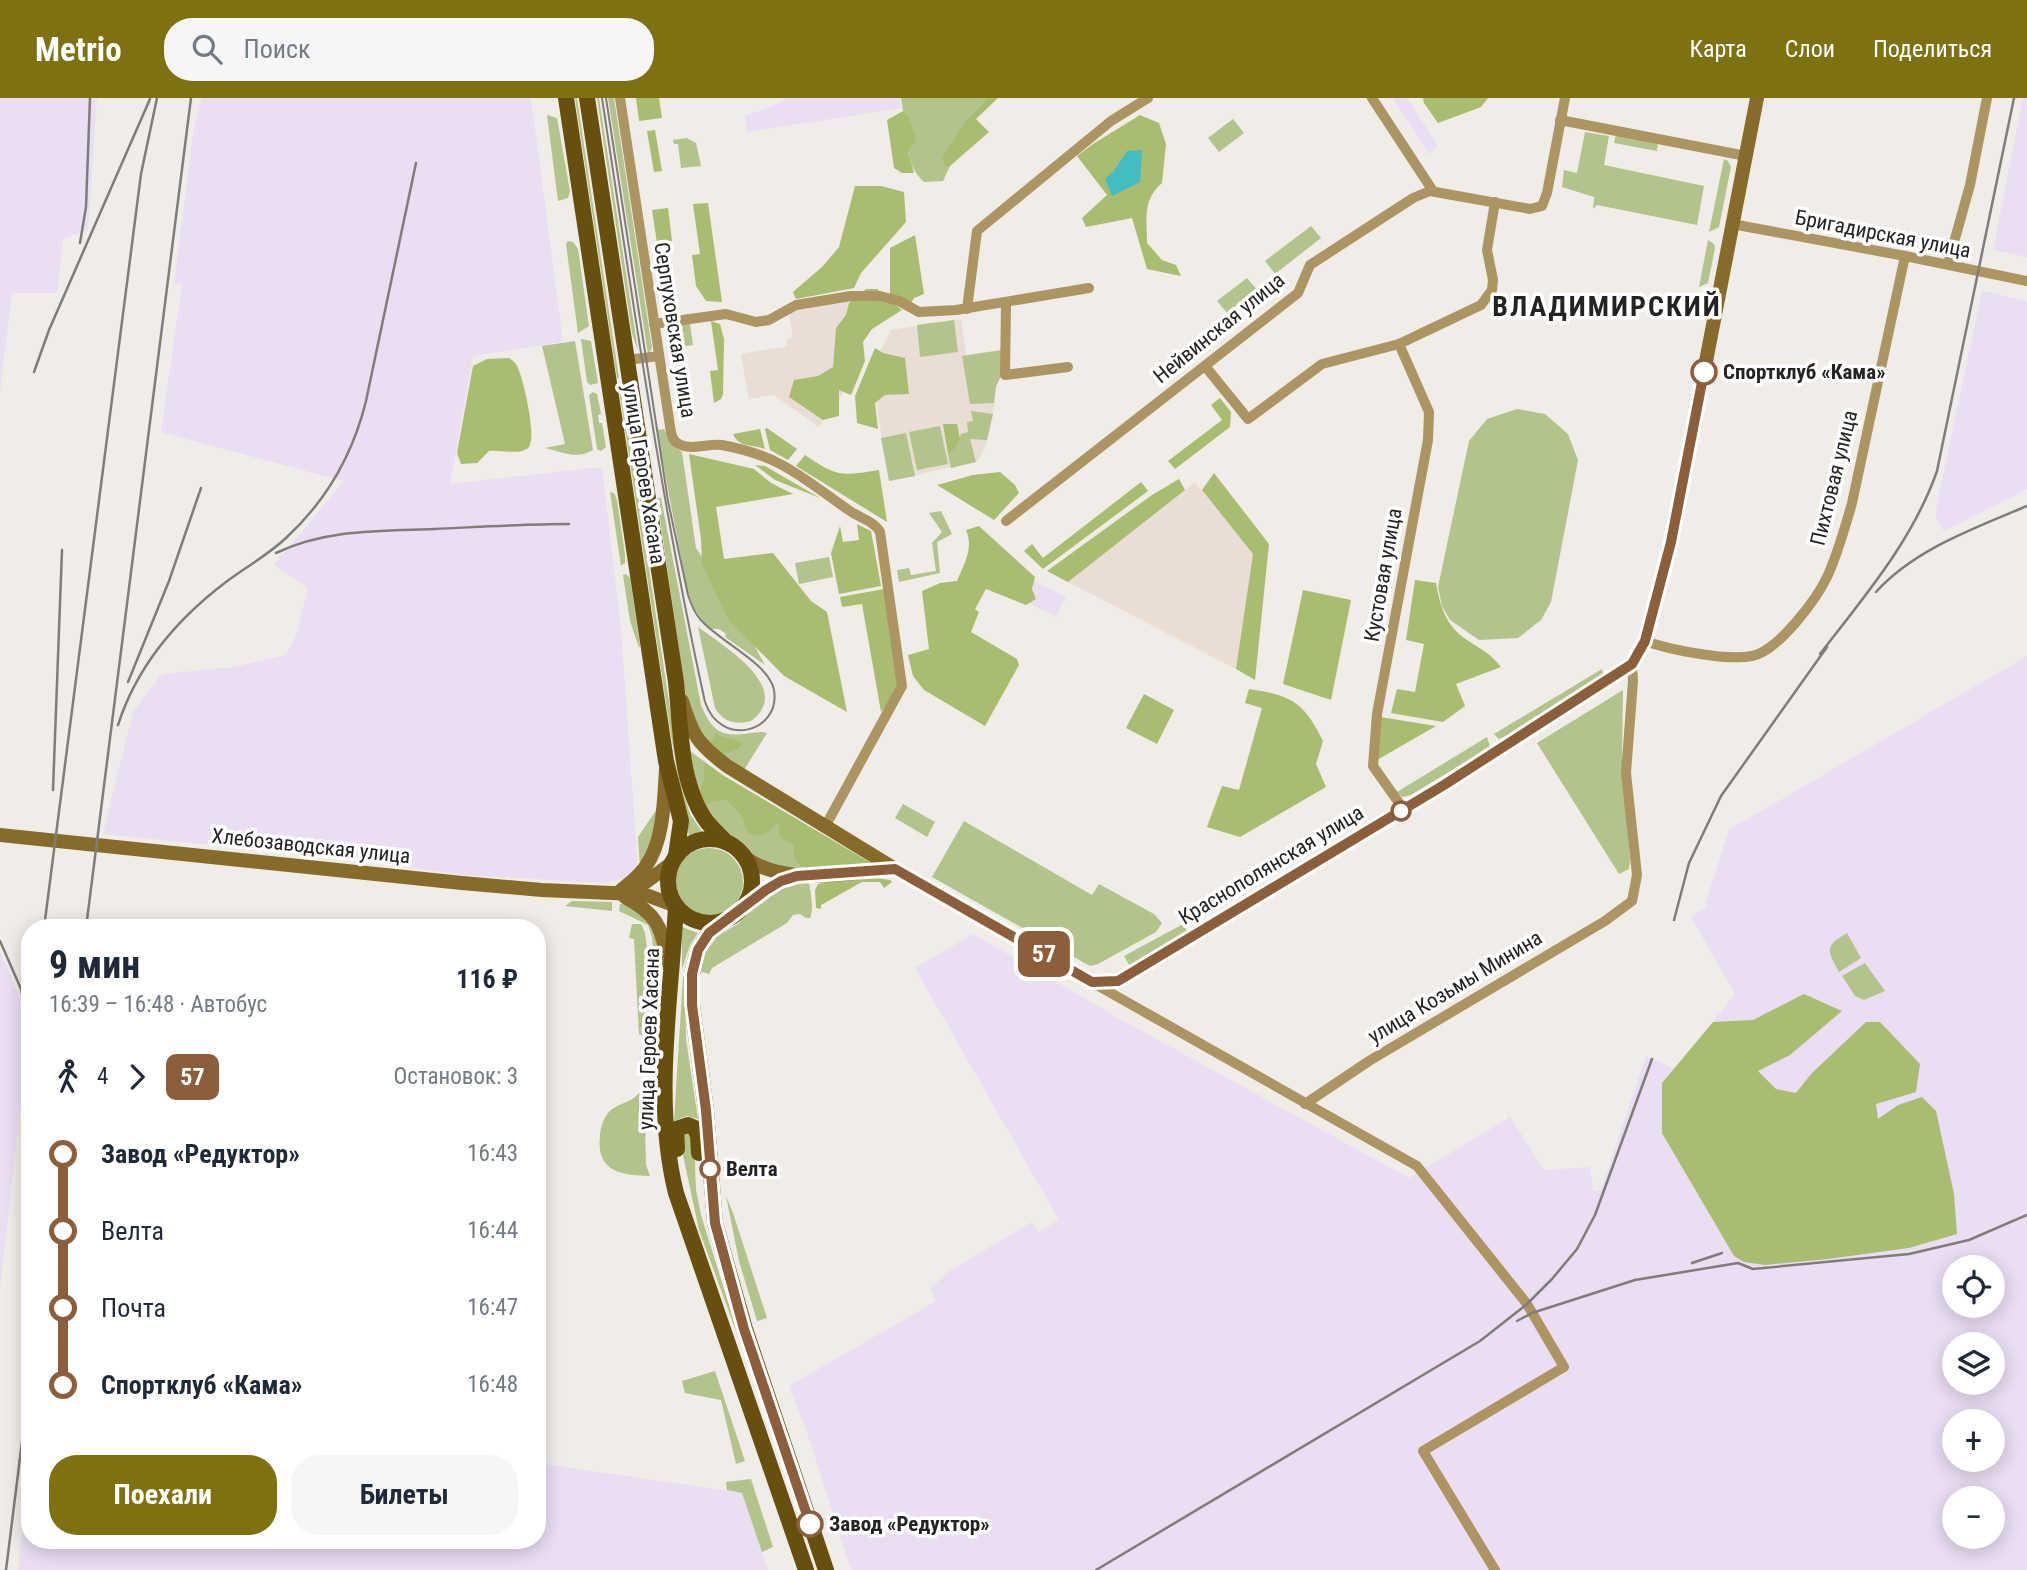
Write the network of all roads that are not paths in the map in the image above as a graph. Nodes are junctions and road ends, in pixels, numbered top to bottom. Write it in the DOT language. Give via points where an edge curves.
graph roads {
  1 [pos="566,98"];
  2 [pos="587,98"];
  3 [pos="620,98"];
  4 [pos="1148,98"];
  5 [pos="1371,98"];
  6 [pos="1565,98"];
  7 [pos="1757,98"];
  8 [pos="1987,98"];
  9 [pos="1560,120"];
  10 [pos="1746,156"];
  11 [pos="1433,191"];
  12 [pos="1500,204"];
  13 [pos="1732,224"];
  14 [pos="1905,256"];
  15 [pos="1948,264"];
  16 [pos="2027,281"];
  17 [pos="1089,288"];
  18 [pos="1006,304"];
  19 [pos="967,309"];
  20 [pos="654,324"];
  21 [pos="1399,344"];
  22 [pos="659,356"];
  23 [pos="627,360"];
  24 [pos="1205,366"];
  25 [pos="1068,367"];
  26 [pos="1006,521"];
  27 [pos="1645,641"];
  28 [pos="1632,664"];
  29 [pos="676,682"];
  30 [pos="666,761"];
  31 [pos="1404,810"];
  32 [pos="826,825"];
  33 [pos="0,835"];
  34 [pos="726,842"];
  35 [pos="744,857"];
  36 [pos="674,859"];
  37 [pos="895,869"];
  38 [pos="797,876"];
  39 [pos="618,893"];
  40 [pos="676,906"];
  41 [pos="743,907"];
  42 [pos="725,921"];
  43 [pos="672,973"];
  44 [pos="1118,981"];
  45 [pos="1092,982"];
  46 [pos="1117,996"];
  47 [pos="1305,1104"];
  48 [pos="715,1223"];
  49 [pos="687,1226"];
  50 [pos="806,1570"];
  51 [pos="825,1570"];
  52 [pos="1495,1570"];
  1 -- 30 [label="main road, улица Героев Хасана"];
  2 -- 23 [label="main road, улица Героев Хасана"];
  3 -- 20 [label="street, Серпуховская улица"];
  4 -- 19 [label="street" via="1111,121 977,231"];
  5 -- 11 [label="street"];
  6 -- 9 [label="street"];
  7 -- 10 [label="main road, Краснополянская улица"];
  8 -- 15 [label="street"];
  9 -- 10 [label="street"];
  9 -- 12 [label="street" via="1542,206 1530,209"];
  10 -- 13 [label="main road, Краснополянская улица"];
  11 -- 12 [label="street"];
  11 -- 24 [label="street, Нейвинская улица" via="1413,198 1310,265 1298,293"];
  12 -- 21 [label="street" via="1487,250 1492,290 1481,305"];
  13 -- 14 [label="street, Бригадирская улица"];
  13 -- 27 [label="main road, Краснополянская улица" via="1671,542"];
  14 -- 15 [label="street, Бригадирская улица"];
  14 -- 27 [label="street, Пихтовая улица" via="1849,514 1827,578 1774,645 1754,656 1732,657"];
  15 -- 16 [label="street, Бригадирская улица"];
  17 -- 18 [label="street"];
  18 -- 19 [label="street"];
  18 -- 25 [label="street" via="1005,375"];
  19 -- 20 [label="street" via="919,312 880,296 851,296 796,305 756,322 726,314"];
  20 -- 22 [label="street, Серпуховская улица"];
  21 -- 24 [label="street" via="1322,364 1248,419"];
  21 -- 31 [label="street, Кустовая улица" via="1429,412 1429,440 1377,715 1373,766"];
  22 -- 23 [label="street"];
  22 -- 32 [label="street, Серпуховская улица" via="676,442 686,446 719,444 780,462 880,532 902,686"];
  23 -- 29 [label="main road, улица Героев Хасана"];
  24 -- 26 [label="street, Нейвинская улица"];
  27 -- 28 [label="main road, Краснополянская улица"];
  28 -- 31 [label="main road, Краснополянская улица"];
  28 -- 47 [label="street, улица Козьмы Минина" via="1626,773 1637,874 1632,901 1369,1060"];
  29 -- 32 [label="main road" via="690,727 704,748"];
  29 -- 34 [label="main road, улица Героев Хасана" via="692,792 706,820"];
  30 -- 36 [label="main road, улица Героев Хасана" via="681,821"];
  30 -- 39 [label="main road" via="664,799 652,855"];
  31 -- 44 [label="main road, Краснополянская улица"];
  32 -- 37 [label="main road"];
  33 -- 39 [label="main road, Хлебозаводская улица" via="461,883"];
  34 -- 35 [label="main road"];
  34 -- 36 [label="main road" via="696,842"];
  35 -- 38 [label="main road" via="775,873"];
  35 -- 41 [label="main road" via="752,878"];
  36 -- 39 [label="main road" via="646,882"];
  36 -- 40 [label="main road" via="668,884"];
  37 -- 38 [label="main road"];
  37 -- 45 [label="main road"];
  38 -- 41 [label="main road"];
  39 -- 40 [label="main road, Хлебозаводская улица" via="649,895"];
  39 -- 43 [label="main road" via="653,915"];
  40 -- 42 [label="main road" via="694,920"];
  40 -- 43 [label="main road, улица Героев Хасана"];
  41 -- 42 [label="main road"];
  42 -- 48 [label="main road, улица Героев Хасана" via="709,933 698,950 692,974"];
  43 -- 49 [label="main road, улица Героев Хасана" via="665,1124 672,1178"];
  44 -- 45 [label="main road, Краснополянская улица"];
  44 -- 46 [label="street"];
  45 -- 46 [label="street"];
  46 -- 47 [label="street"];
  47 -- 52 [label="street" via="1417,1166 1527,1304 1564,1367 1423,1451"];
  48 -- 49 [label="main road" via="704,1196 698,1136 688,1125 677,1129 675,1136"];
  48 -- 51 [label="main road, улица Героев Хасана" via="744,1329"];
  49 -- 50 [label="main road, улица Героев Хасана"];
}
